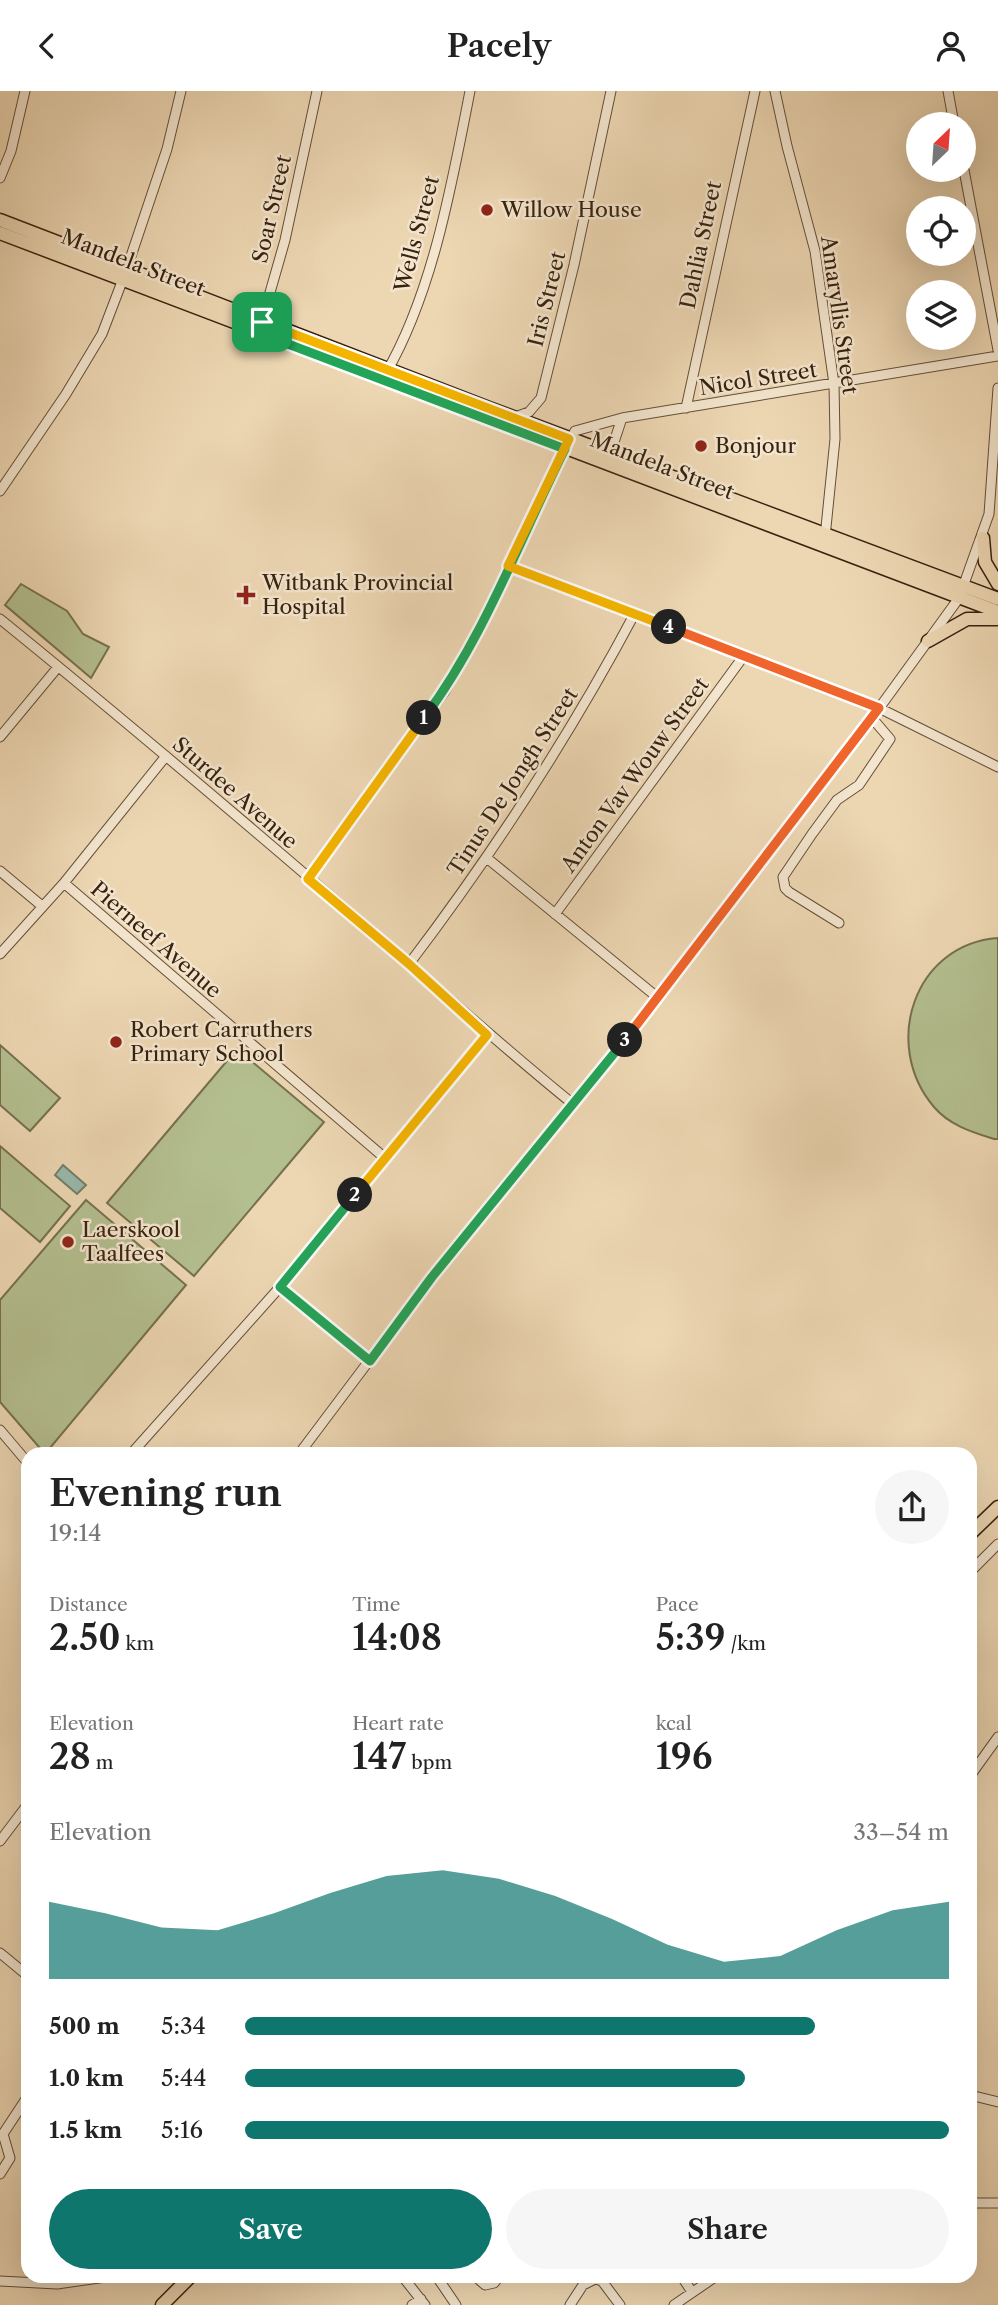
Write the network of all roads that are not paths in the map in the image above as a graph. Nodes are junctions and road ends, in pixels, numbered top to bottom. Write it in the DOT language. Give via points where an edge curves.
graph roads {
  1 [pos="25,91"];
  2 [pos="181,91"];
  3 [pos="317,91"];
  4 [pos="470,91"];
  5 [pos="611,91"];
  6 [pos="755,91"];
  7 [pos="775,91"];
  8 [pos="948,91"];
  9 [pos="952,112"];
  10 [pos="0,177"];
  11 [pos="966,182"];
  12 [pos="0,220"];
  13 [pos="0,233"];
  14 [pos="125,273"];
  15 [pos="260,327"];
  16 [pos="998,350"];
  17 [pos="998,356"];
  18 [pos="385,375"];
  19 [pos="834,384"];
  20 [pos="998,388"];
  21 [pos="686,408"];
  22 [pos="513,418"];
  23 [pos="622,418"];
  24 [pos="567,444"];
  25 [pos="610,454"];
  26 [pos="0,491"];
  27 [pos="827,534"];
  28 [pos="983,538"];
  29 [pos="821,547"];
  30 [pos="508,566"];
  31 [pos="998,585"];
  32 [pos="962,592"];
  33 [pos="998,599"];
  34 [pos="998,612"];
  35 [pos="635,613"];
  36 [pos="0,619"];
  37 [pos="998,619"];
  38 [pos="928,641"];
  39 [pos="743,657"];
  40 [pos="58,667"];
  41 [pos="879,708"];
  42 [pos="872,718"];
  43 [pos="0,737"];
  44 [pos="166,756"];
  45 [pos="998,767"];
  46 [pos="488,859"];
  47 [pos="0,871"];
  48 [pos="308,879"];
  49 [pos="64,883"];
  50 [pos="42,906"];
  51 [pos="555,914"];
  52 [pos="839,923"];
  53 [pos="0,954"];
  54 [pos="409,964"];
  55 [pos="657,997"];
  56 [pos="487,1035"];
  57 [pos="573,1104"];
  58 [pos="386,1159"];
  59 [pos="280,1287"];
  60 [pos="370,1361"];
  61 [pos="0,1430"];
  62 [pos="137,1447"];
  63 [pos="304,1447"];
  64 [pos="21,1454"];
  65 [pos="998,1507"];
  66 [pos="977,1527"];
  67 [pos="998,1544"];
  68 [pos="977,1565"];
  69 [pos="998,1737"];
  70 [pos="977,1766"];
  71 [pos="21,1813"];
  72 [pos="0,1841"];
  73 [pos="0,1953"];
  74 [pos="21,1970"];
  75 [pos="977,2097"];
  76 [pos="998,2102"];
  77 [pos="21,2107"];
  78 [pos="0,2174"];
  79 [pos="977,2203"];
  80 [pos="998,2203"];
  81 [pos="0,2281"];
  82 [pos="21,2282"];
  83 [pos="38,2283"];
  84 [pos="64,2283"];
  85 [pos="184,2283"];
  86 [pos="408,2283"];
  87 [pos="441,2283"];
  88 [pos="587,2283"];
  89 [pos="604,2283"];
  90 [pos="686,2283"];
  91 [pos="706,2283"];
  92 [pos="692,2292"];
  93 [pos="423,2302"];
  94 [pos="162,2305"];
  95 [pos="412,2305"];
  96 [pos="456,2305"];
  97 [pos="570,2305"];
  98 [pos="620,2305"];
  99 [pos="674,2305"];
  1 -- 10 [label="street"];
  2 -- 14 [label="street" via="167,149"];
  3 -- 15 [label="street, Soar Street" via="285,240"];
  4 -- 18 [label="street, Wells Street" via="427,275"];
  5 -- 22 [label="street, Iris Street" via="541,398 529,412"];
  6 -- 21 [label="street, Dahlia Street"];
  7 -- 19 [label="street, Amaryllis Street" via="816,251"];
  8 -- 9 [label="street"];
  11 -- 16 [label="street"];
  12 -- 14 [label="main road, Mandela Street"];
  13 -- 14 [label="main road, Mandela Street"];
  14 -- 15 [label="main road, Mandela Street"];
  14 -- 26 [label="street" via="102,334"];
  15 -- 18 [label="main road, Mandela Street"];
  17 -- 19 [label="street, Nicol Street"];
  18 -- 22 [label="main road, Mandela Street"];
  18 -- 24 [label="main road, Mandela Street"];
  19 -- 21 [label="street, Nicol Street"];
  19 -- 27 [label="street, Amaryllis Street" via="835,439"];
  20 -- 28 [label="street" via="991,501"];
  21 -- 23 [label="street, Nicol Street"];
  22 -- 24 [label="main road, Mandela Street"];
  23 -- 24 [label="street, Nicol Street" via="575,431"];
  23 -- 25 [label="street"];
  24 -- 25 [label="main road, Mandela Street"];
  24 -- 29 [label="main road, Mandela Street"];
  24 -- 30 [label="street"];
  25 -- 27 [label="main road, Mandela Street"];
  27 -- 29 [label="street, Amaryllis Street"];
  27 -- 32 [label="main road, Mandela Street"];
  28 -- 31 [label="main road" via="985,562"];
  28 -- 32 [label="street"];
  29 -- 32 [label="main road, Mandela Street"];
  30 -- 35 [label="street"];
  30 -- 48 [label="street" via="445,691"];
  32 -- 33 [label="main road, Mandela Street"];
  32 -- 34 [label="main road, Mandela Street"];
  32 -- 38 [label="street"];
  35 -- 39 [label="street"];
  35 -- 46 [label="street, Tinus De Jongh Street" via="574,724"];
  36 -- 40 [label="street, Sturdee Avenue"];
  37 -- 38 [label="main road" via="967,619"];
  38 -- 41 [label="street"];
  39 -- 41 [label="street"];
  39 -- 51 [label="street, Anton Vav Wouw Street"];
  40 -- 43 [label="street"];
  40 -- 44 [label="street, Sturdee Avenue"];
  41 -- 42 [label="street"];
  41 -- 45 [label="street"];
  42 -- 52 [label="street" via="890,739 859,785 837,800 783,877 789,892"];
  42 -- 55 [label="street"];
  44 -- 48 [label="street, Sturdee Avenue"];
  44 -- 49 [label="street"];
  46 -- 51 [label="street"];
  46 -- 54 [label="street, Tinus De Jongh Street"];
  47 -- 50 [label="street"];
  48 -- 54 [label="street, Sturdee Avenue"];
  49 -- 50 [label="street"];
  49 -- 58 [label="street, Pierneef Avenue"];
  50 -- 53 [label="street"];
  51 -- 55 [label="street"];
  54 -- 56 [label="street, Sturdee Avenue"];
  55 -- 57 [label="street"];
  56 -- 57 [label="street, Sturdee Avenue"];
  56 -- 58 [label="street"];
  57 -- 60 [label="street"];
  58 -- 59 [label="street"];
  59 -- 60 [label="street"];
  59 -- 62 [label="street"];
  60 -- 63 [label="street"];
  61 -- 64 [label="street"];
  65 -- 66 [label="main road"];
  67 -- 68 [label="street"];
  69 -- 70 [label="street"];
  71 -- 72 [label="street"];
  73 -- 74 [label="street"];
  75 -- 76 [label="street"];
  77 -- 78 [label="street" via="3,2134 10,2158"];
  79 -- 80 [label="street"];
  81 -- 82 [label="street"];
  83 -- 84 [label="street"];
  85 -- 94 [label="main road"];
  86 -- 93 [label="street"];
  87 -- 96 [label="street"];
  88 -- 97 [label="street"];
  89 -- 98 [label="street"];
  90 -- 92 [label="street"];
  91 -- 92 [label="street"];
  92 -- 99 [label="street"];
  93 -- 95 [label="street"];
}
